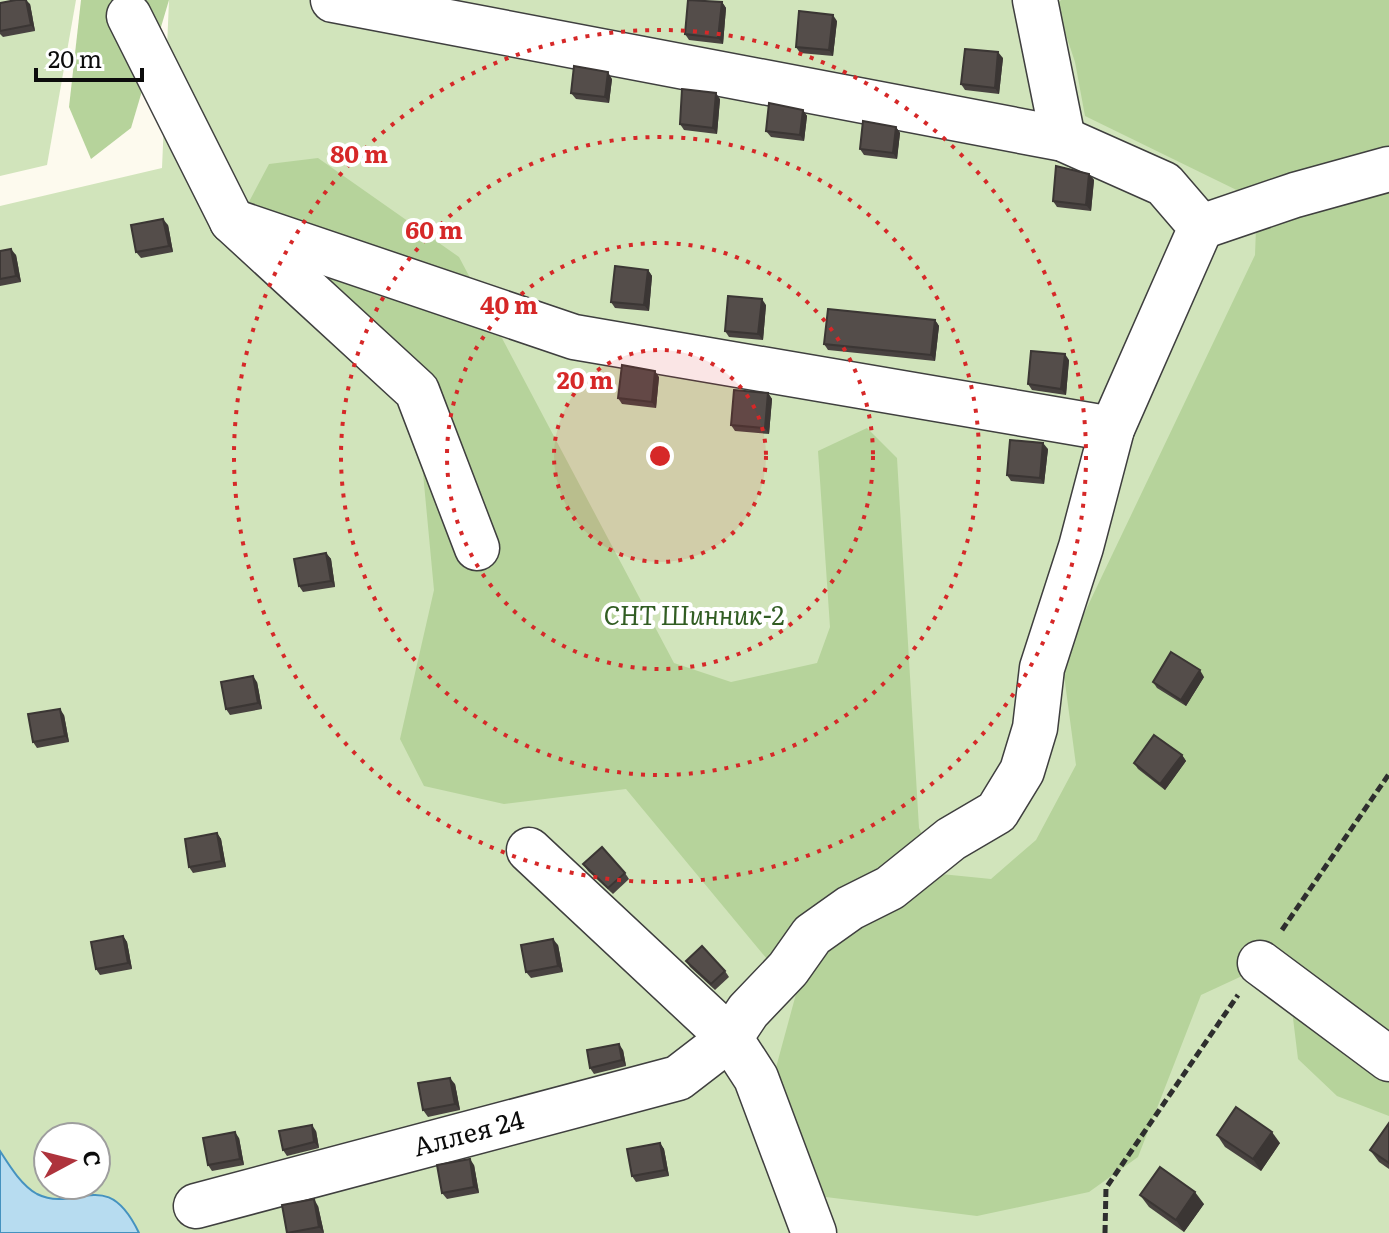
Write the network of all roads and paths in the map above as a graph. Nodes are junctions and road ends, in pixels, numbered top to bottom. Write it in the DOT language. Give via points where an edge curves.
graph roads {
  1 [pos="333,0"];
  2 [pos="1035,0"];
  3 [pos="129,16"];
  4 [pos="1063,139"];
  5 [pos="1389,169"];
  6 [pos="232,221"];
  7 [pos="1201,227"];
  8 [pos="1112,429"];
  9 [pos="477,548"];
  10 [pos="1389,774"];
  11 [pos="529,850"];
  12 [pos="1260,963"];
  13 [pos="730,1038"];
  14 [pos="1389,1059"];
  15 [pos="196,1206"];
  16 [pos="814,1233"];
  17 [pos="1105,1233"];
  1 -- 4 [label="lane"];
  2 -- 4 [label="lane"];
  3 -- 6 [label="lane"];
  4 -- 7 [label="lane" via="1164,184"];
  5 -- 7 [label="lane"];
  6 -- 8 [label="lane" via="574,337"];
  6 -- 9 [label="lane" via="417,391"];
  7 -- 8 [label="lane, Аллея 24"];
  8 -- 13 [label="lane, Аллея 24" via="1042,668 1035,728 1022,771 997,812 951,839 890,888 812,935"];
  10 -- 12 [label="path"];
  11 -- 13 [label="lane"];
  12 -- 14 [label="lane"];
  12 -- 17 [label="path" via="1106,1188"];
  13 -- 15 [label="lane, Аллея 24" via="678,1078"];
  13 -- 16 [label="lane" via="756,1078"];
}
